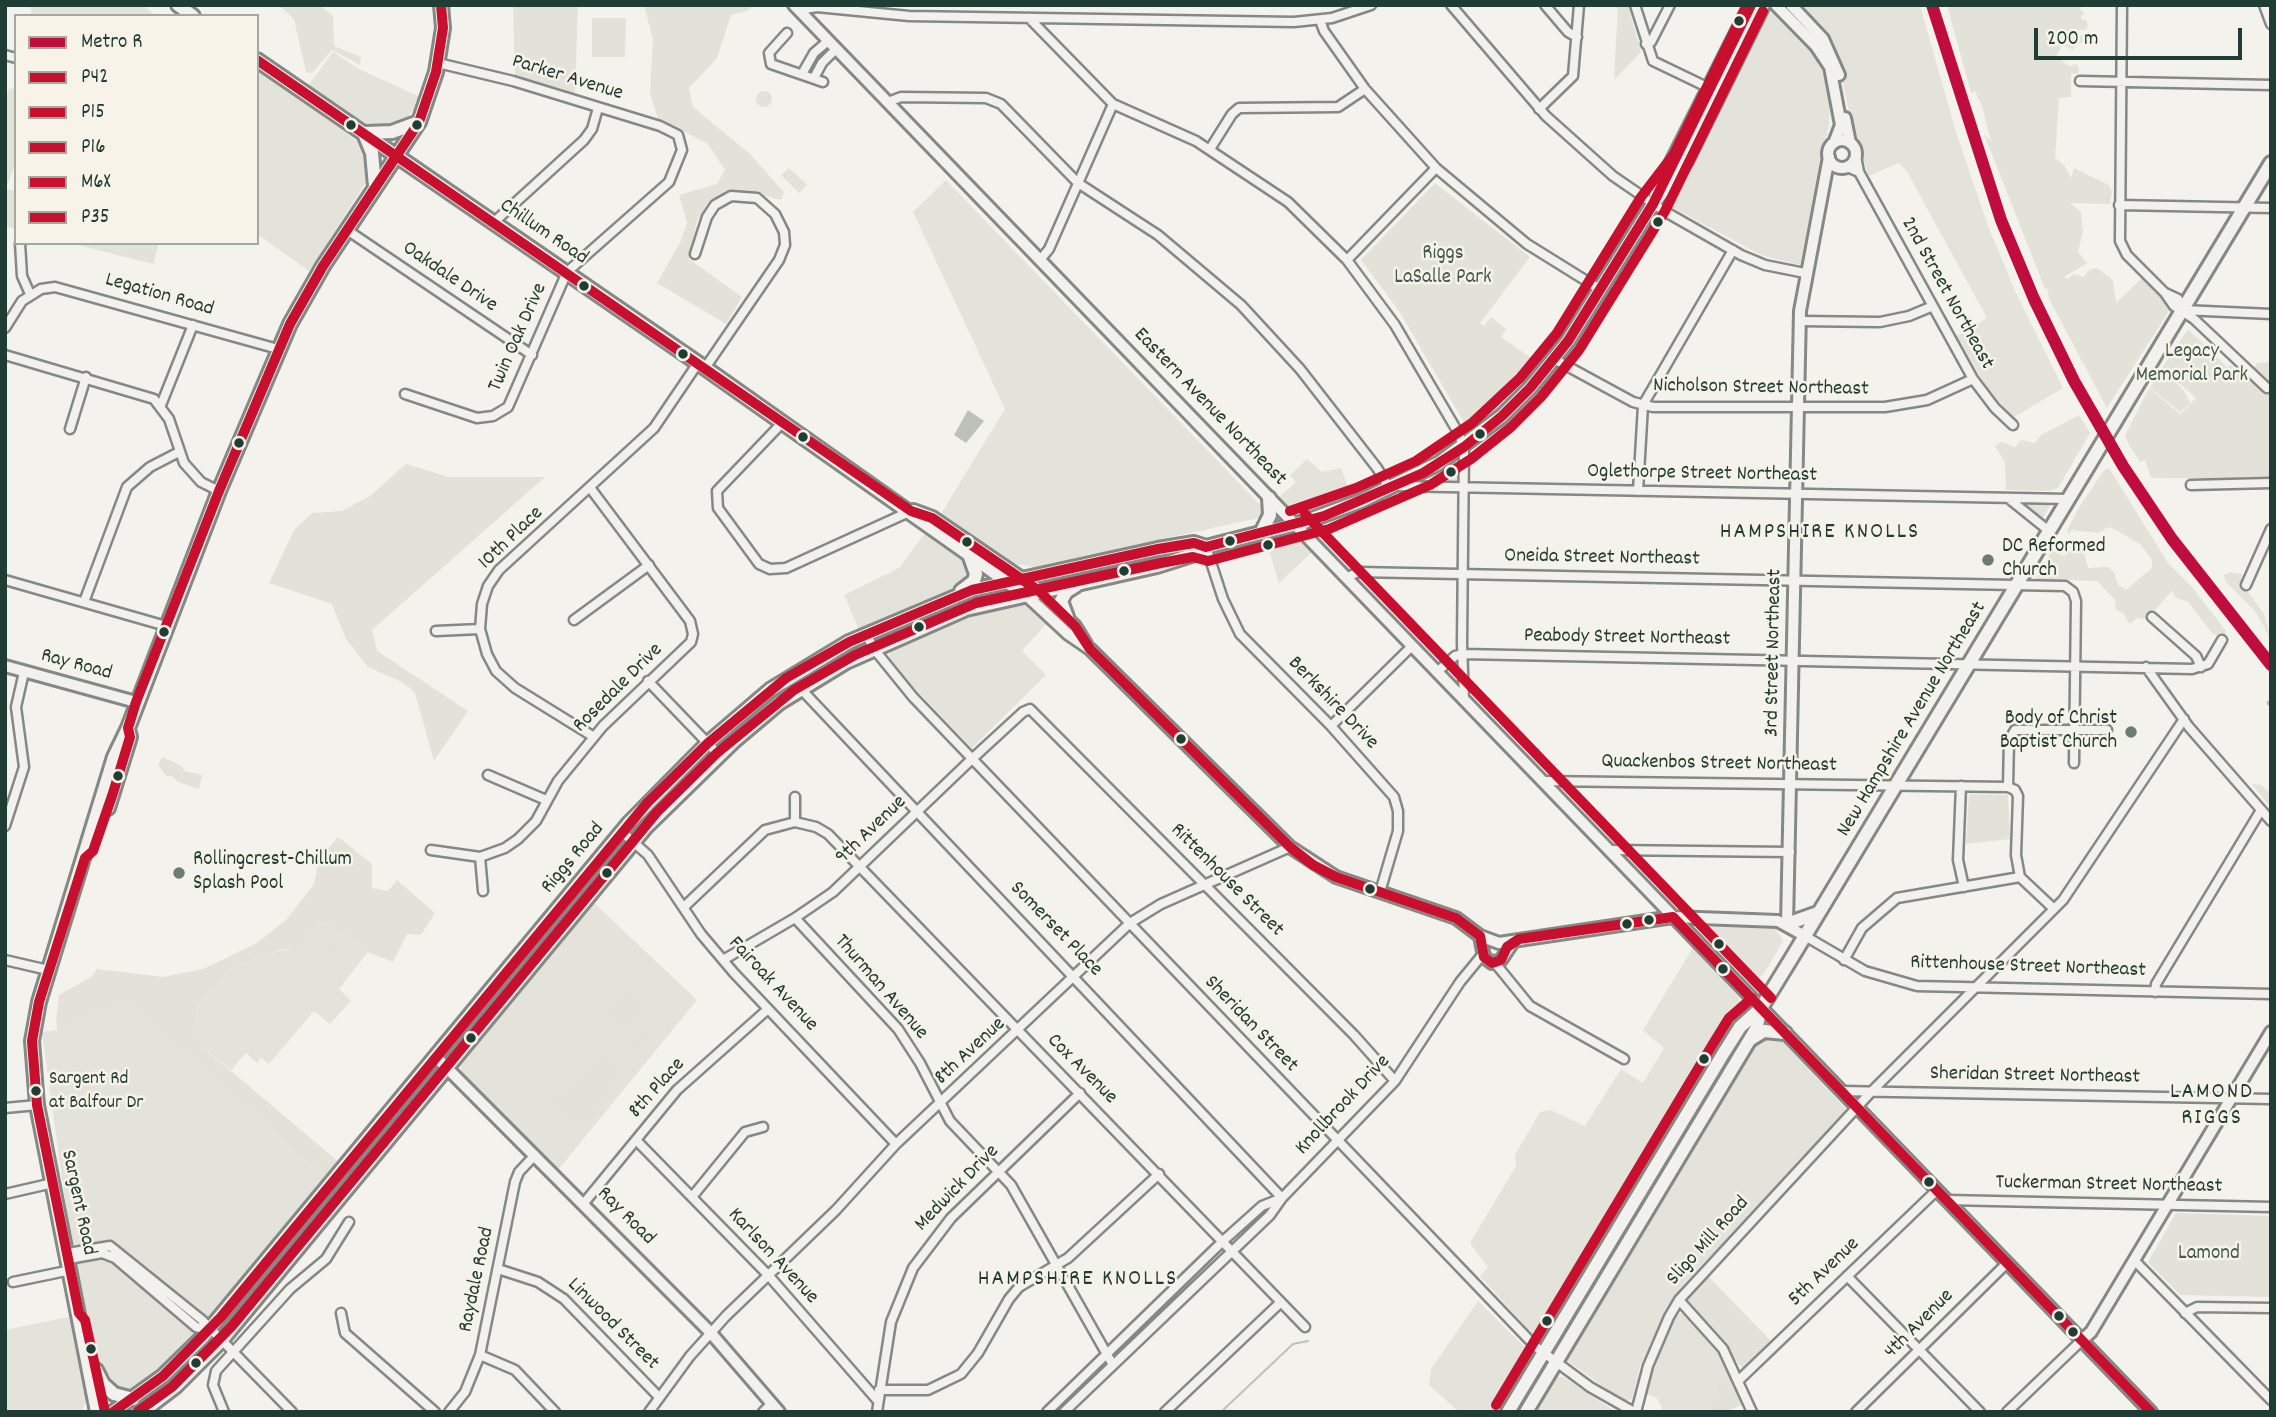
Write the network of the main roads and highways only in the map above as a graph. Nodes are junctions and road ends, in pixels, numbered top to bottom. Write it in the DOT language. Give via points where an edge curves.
graph roads {
  1 [pos="441,5"];
  2 [pos="1751,5"];
  3 [pos="1763,5"];
  4 [pos="259,61"];
  5 [pos="419,122"];
  6 [pos="363,133"];
  7 [pos="398,156"];
  8 [pos="2271,163"];
  9 [pos="375,187"];
  10 [pos="1653,204"];
  11 [pos="1269,498"];
  12 [pos="911,510"];
  13 [pos="1261,533"];
  14 [pos="1206,547"];
  15 [pos="970,557"];
  16 [pos="1022,579"];
  17 [pos="1006,582"];
  18 [pos="1082,583"];
  19 [pos="1039,591"];
  20 [pos="1025,594"];
  21 [pos="952,597"];
  22 [pos="1067,617"];
  23 [pos="1819,913"];
  24 [pos="1787,924"];
  25 [pos="1752,1024"];
  26 [pos="1785,1032"];
  27 [pos="1748,1042"];
  28 [pos="79,1313"];
  29 [pos="96,1370"];
  30 [pos="133,1399"];
  31 [pos="97,1412"];
  32 [pos="104,1412"];
  33 [pos="113,1412"];
  34 [pos="142,1412"];
  35 [pos="1508,1412"];
  36 [pos="1526,1412"];
  1 -- 5 [label="main road, Sargent Road" via="438,63"];
  2 -- 10 [label="main road"];
  3 -- 10 [label="main road" via="1686,161"];
  4 -- 6 [label="main road, Chillum Road"];
  5 -- 6 [label="main road" via="392,132"];
  5 -- 7 [label="main road, Sargent Road"];
  6 -- 7 [label="main road, Chillum Road"];
  6 -- 9 [label="main road" via="372,153"];
  7 -- 9 [label="main road, Sargent Road"];
  7 -- 12 [label="main road, Chillum Road"];
  8 -- 23 [label="main road, New Hampshire Avenue Northeast"];
  9 -- 28 [label="main road, Sargent Road" via="307,293 278,349 136,702 113,793 93,851 85,858 48,970 32,1041 37,1105"];
  10 -- 13 [label="main road, Riggs Road" via="1554,359 1509,409 1464,447 1393,488"];
  11 -- 13 [label="main road" via="1270,515"];
  12 -- 15 [label="main road, Chillum Road"];
  12 -- 16 [label="main road, Chillum Road" via="932,518"];
  13 -- 14 [label="main road, Riggs Road"];
  14 -- 16 [label="main road, Riggs Road" via="1194,543 1158,549"];
  14 -- 18 [label="main road, Riggs Road" via="1157,566"];
  15 -- 17 [label="main road, Chillum Road"];
  15 -- 21 [label="main road" via="976,567 974,581"];
  16 -- 17 [label="main road, Riggs Road"];
  16 -- 19 [label="main road, Chillum Road"];
  17 -- 20 [label="main road, Chillum Road"];
  17 -- 21 [label="main road, Riggs Road"];
  18 -- 19 [label="main road, Riggs Road"];
  18 -- 22 [label="main road" via="1060,601"];
  19 -- 20 [label="main road, Riggs Road"];
  20 -- 34 [label="main road, Riggs Road" via="948,615 874,649 800,688 719,755 633,842 221,1341"];
  21 -- 30 [label="main road, Riggs Road" via="866,634 786,678 708,743 622,832 209,1330"];
  23 -- 24 [label="main road"];
  23 -- 25 [label="main road, New Hampshire Avenue Northeast"];
  25 -- 27 [label="main road"];
  25 -- 35 [label="main road" via="1710,1075"];
  26 -- 27 [label="main road" via="1764,1031"];
  27 -- 36 [label="main road"];
  28 -- 29 [label="main road, Sargent Road" via="85,1320"];
  28 -- 31 [label="main road, Sargent Road" via="77,1322"];
  29 -- 30 [label="main road" via="114,1394"];
  29 -- 32 [label="main road, Sargent Road"];
  30 -- 33 [label="main road, Riggs Road"];
}
